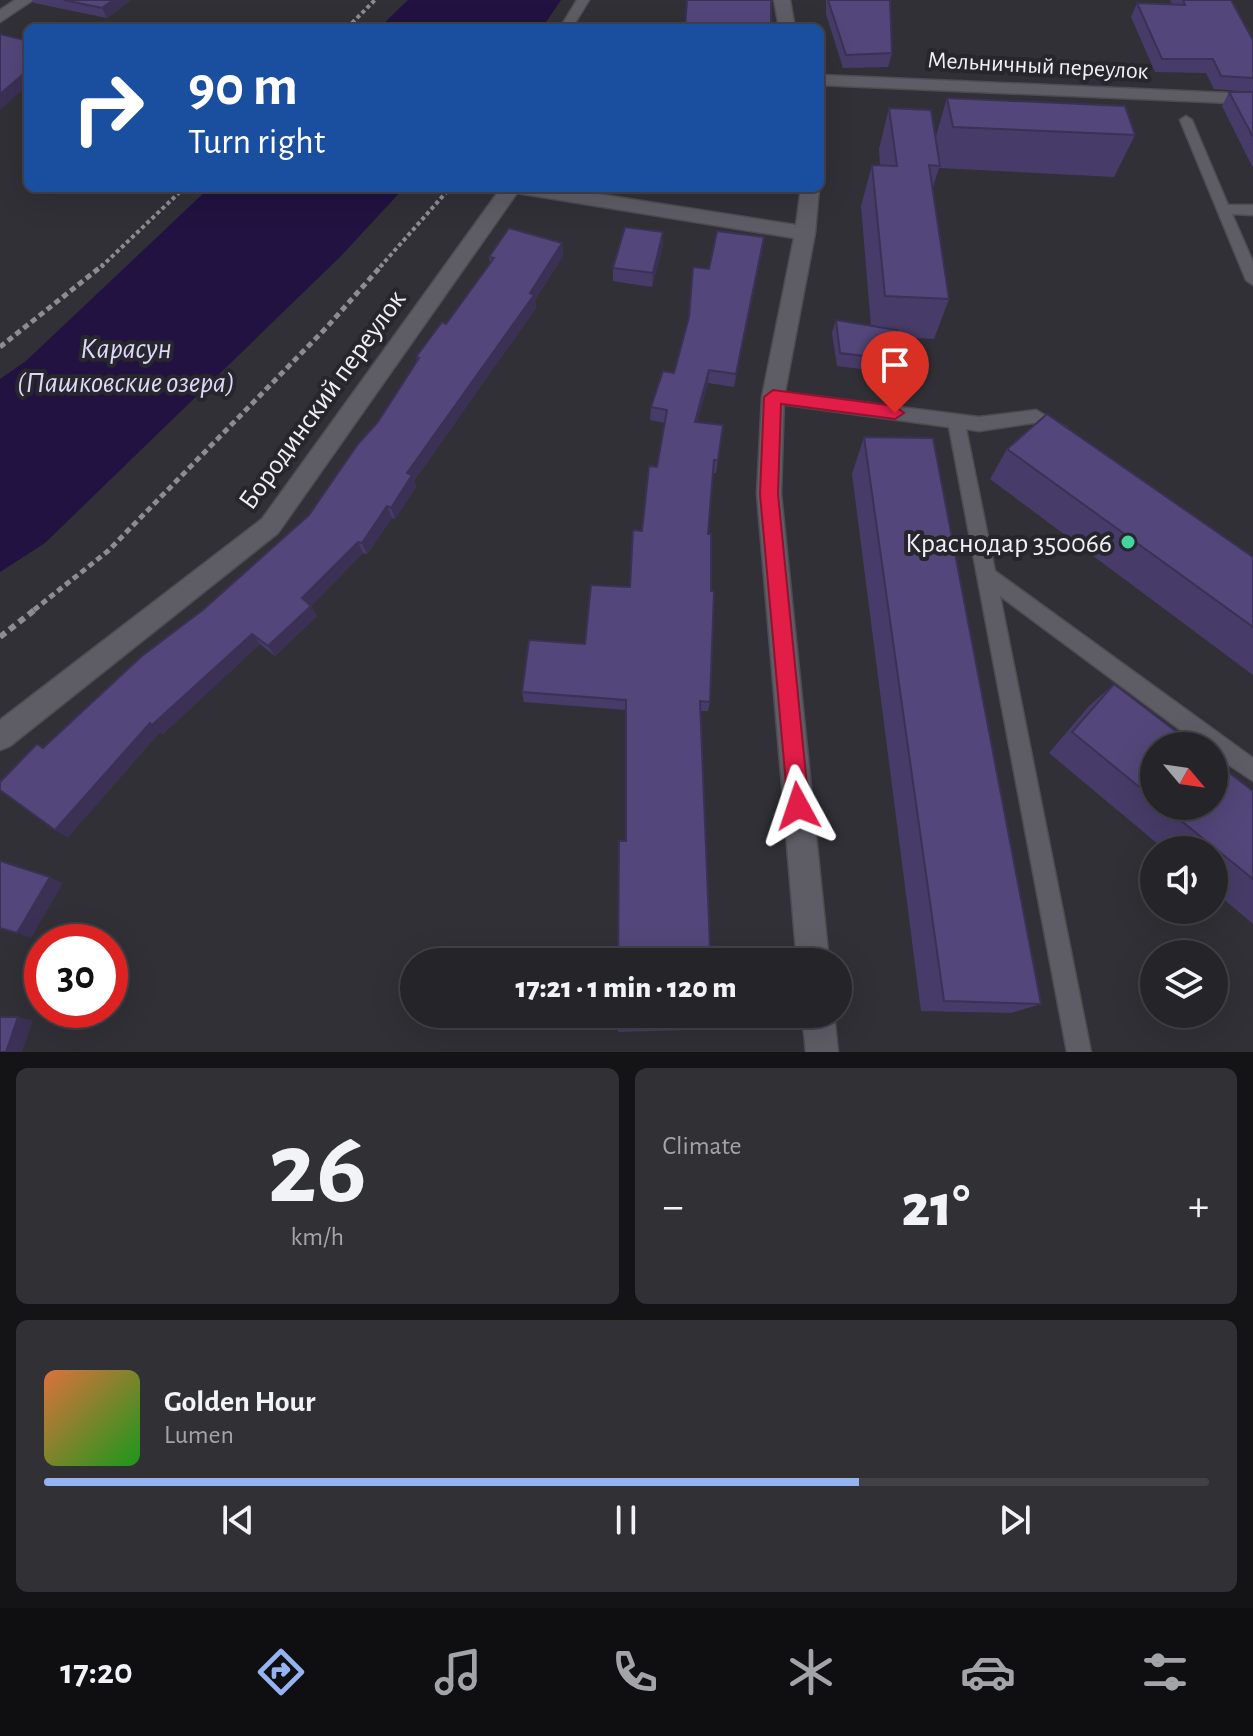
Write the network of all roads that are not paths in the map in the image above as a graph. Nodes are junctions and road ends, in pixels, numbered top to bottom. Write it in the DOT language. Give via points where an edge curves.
graph roads {
  1 [pos="25,0"];
  2 [pos="583,0"];
  3 [pos="782,0"];
  4 [pos="0,17"];
  5 [pos="568,24"];
  6 [pos="786,24"];
  7 [pos="824,80"];
  8 [pos="1253,99"];
  9 [pos="1186,120"];
  10 [pos="508,192"];
  11 [pos="546,192"];
  12 [pos="810,192"];
  13 [pos="1223,209"];
  14 [pos="1253,210"];
  15 [pos="805,233"];
  16 [pos="1253,280"];
  17 [pos="773,397"];
  18 [pos="956,421"];
  19 [pos="1075,443"];
  20 [pos="987,576"];
  21 [pos="0,737"];
  22 [pos="1253,771"];
  23 [pos="812,948"];
  24 [pos="819,1028"];
  25 [pos="822,1052"];
  26 [pos="1079,1052"];
  1 -- 4 [label="street"];
  2 -- 5 [label="lane"];
  3 -- 6 [label="street"];
  7 -- 8 [label="street, Мельничный переулок"];
  9 -- 13 [label="lane"];
  10 -- 21 [label="street, Бородинский переулок" via="270,526"];
  11 -- 15 [label="street"];
  12 -- 15 [label="street"];
  13 -- 14 [label="lane"];
  13 -- 16 [label="lane"];
  15 -- 17 [label="street"];
  17 -- 18 [label="lane"];
  17 -- 23 [label="street" via="769,494"];
  18 -- 19 [label="lane" via="979,424 1036,416"];
  18 -- 20 [label="lane"];
  20 -- 22 [label="lane"];
  20 -- 26 [label="lane"];
  24 -- 25 [label="street"];
}
